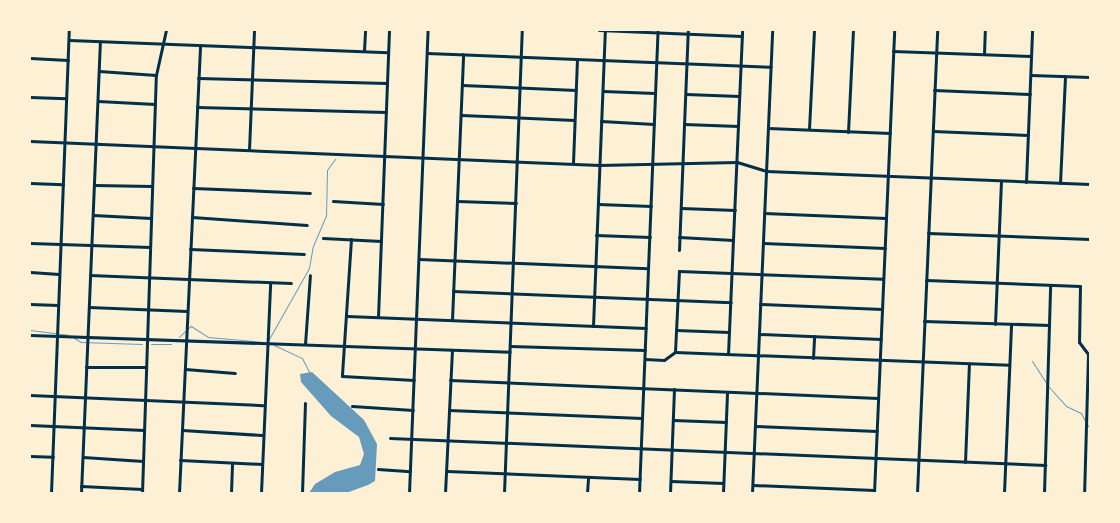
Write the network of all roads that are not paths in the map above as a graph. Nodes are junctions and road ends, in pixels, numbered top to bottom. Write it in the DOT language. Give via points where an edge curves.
graph roads {
  1 [pos="69,30"];
  2 [pos="166,30"];
  3 [pos="254,30"];
  4 [pos="365,30"];
  5 [pos="389,30"];
  6 [pos="428,30"];
  7 [pos="522,30"];
  8 [pos="599,30"];
  9 [pos="605,30"];
  10 [pos="742,30"];
  11 [pos="772,30"];
  12 [pos="814,30"];
  13 [pos="853,30"];
  14 [pos="894,30"];
  15 [pos="937,30"];
  16 [pos="985,30"];
  17 [pos="1032,30"];
  18 [pos="658,31"];
  19 [pos="688,32"];
  20 [pos="742,36"];
  21 [pos="69,40"];
  22 [pos="100,41"];
  23 [pos="165,43"];
  24 [pos="200,44"];
  25 [pos="254,46"];
  26 [pos="364,51"];
  27 [pos="893,51"];
  28 [pos="388,52"];
  29 [pos="936,52"];
  30 [pos="427,53"];
  31 [pos="463,54"];
  32 [pos="984,54"];
  33 [pos="1031,56"];
  34 [pos="522,57"];
  35 [pos="30,58"];
  36 [pos="577,59"];
  37 [pos="68,60"];
  38 [pos="604,60"];
  39 [pos="656,62"];
  40 [pos="687,64"];
  41 [pos="741,66"];
  42 [pos="770,67"];
  43 [pos="99,71"];
  44 [pos="156,75"];
  45 [pos="1030,75"];
  46 [pos="1065,76"];
  47 [pos="1090,76"];
  48 [pos="198,78"];
  49 [pos="252,78"];
  50 [pos="387,83"];
  51 [pos="462,85"];
  52 [pos="520,88"];
  53 [pos="576,90"];
  54 [pos="934,90"];
  55 [pos="603,91"];
  56 [pos="655,93"];
  57 [pos="686,94"];
  58 [pos="1030,94"];
  59 [pos="30,96"];
  60 [pos="740,96"];
  61 [pos="66,98"];
  62 [pos="98,101"];
  63 [pos="155,104"];
  64 [pos="197,107"];
  65 [pos="251,108"];
  66 [pos="386,112"];
  67 [pos="461,115"];
  68 [pos="519,118"];
  69 [pos="574,120"];
  70 [pos="601,122"];
  71 [pos="654,124"];
  72 [pos="684,124"];
  73 [pos="738,126"];
  74 [pos="768,128"];
  75 [pos="810,129"];
  76 [pos="933,130"];
  77 [pos="848,132"];
  78 [pos="890,133"];
  79 [pos="1028,134"];
  80 [pos="30,141"];
  81 [pos="65,143"];
  82 [pos="96,144"];
  83 [pos="153,146"];
  84 [pos="195,148"];
  85 [pos="249,150"];
  86 [pos="384,156"];
  87 [pos="423,157"];
  88 [pos="459,159"];
  89 [pos="518,161"];
  90 [pos="737,162"];
  91 [pos="683,163"];
  92 [pos="573,164"];
  93 [pos="600,164"];
  94 [pos="653,165"];
  95 [pos="766,171"];
  96 [pos="888,176"];
  97 [pos="930,178"];
  98 [pos="1001,181"];
  99 [pos="30,182"];
  100 [pos="1026,182"];
  101 [pos="1060,183"];
  102 [pos="63,184"];
  103 [pos="1090,184"];
  104 [pos="94,185"];
  105 [pos="152,186"];
  106 [pos="193,188"];
  107 [pos="310,193"];
  108 [pos="457,200"];
  109 [pos="333,201"];
  110 [pos="516,203"];
  111 [pos="383,204"];
  112 [pos="598,204"];
  113 [pos="651,206"];
  114 [pos="681,208"];
  115 [pos="735,210"];
  116 [pos="764,213"];
  117 [pos="93,215"];
  118 [pos="192,217"];
  119 [pos="151,218"];
  120 [pos="886,218"];
  121 [pos="307,225"];
  122 [pos="928,233"];
  123 [pos="596,234"];
  124 [pos="999,236"];
  125 [pos="650,237"];
  126 [pos="680,237"];
  127 [pos="323,238"];
  128 [pos="1090,239"];
  129 [pos="351,240"];
  130 [pos="733,240"];
  131 [pos="381,241"];
  132 [pos="30,242"];
  133 [pos="763,243"];
  134 [pos="61,244"];
  135 [pos="92,245"];
  136 [pos="150,247"];
  137 [pos="885,248"];
  138 [pos="190,249"];
  139 [pos="679,250"];
  140 [pos="304,254"];
  141 [pos="419,259"];
  142 [pos="454,260"];
  143 [pos="513,263"];
  144 [pos="595,266"];
  145 [pos="648,268"];
  146 [pos="30,272"];
  147 [pos="732,273"];
  148 [pos="60,274"];
  149 [pos="762,274"];
  150 [pos="90,275"];
  151 [pos="310,275"];
  152 [pos="148,279"];
  153 [pos="884,279"];
  154 [pos="926,280"];
  155 [pos="189,281"];
  156 [pos="270,283"];
  157 [pos="291,283"];
  158 [pos="996,283"];
  159 [pos="1050,285"];
  160 [pos="453,291"];
  161 [pos="512,293"];
  162 [pos="594,296"];
  163 [pos="647,298"];
  164 [pos="678,300"];
  165 [pos="731,302"];
  166 [pos="30,304"];
  167 [pos="760,304"];
  168 [pos="58,305"];
  169 [pos="89,307"];
  170 [pos="147,309"];
  171 [pos="882,309"];
  172 [pos="187,311"];
  173 [pos="347,316"];
  174 [pos="378,317"];
  175 [pos="416,318"];
  176 [pos="452,320"];
  177 [pos="924,321"];
  178 [pos="511,322"];
  179 [pos="995,324"];
  180 [pos="1011,325"];
  181 [pos="1049,325"];
  182 [pos="593,326"];
  183 [pos="646,328"];
  184 [pos="676,330"];
  185 [pos="729,332"];
  186 [pos="759,334"];
  187 [pos="30,335"];
  188 [pos="57,336"];
  189 [pos="814,336"];
  190 [pos="88,337"];
  191 [pos="881,339"];
  192 [pos="147,340"];
  193 [pos="186,341"];
  194 [pos="267,343"];
  195 [pos="305,344"];
  196 [pos="344,346"];
  197 [pos="510,346"];
  198 [pos="415,349"];
  199 [pos="452,350"];
  200 [pos="645,350"];
  201 [pos="510,352"];
  202 [pos="675,352"];
  203 [pos="728,354"];
  204 [pos="758,356"];
  205 [pos="813,358"];
  206 [pos="645,359"];
  207 [pos="880,360"];
  208 [pos="923,362"];
  209 [pos="969,364"];
  210 [pos="1010,366"];
  211 [pos="86,367"];
  212 [pos="146,367"];
  213 [pos="184,369"];
  214 [pos="235,373"];
  215 [pos="414,380"];
  216 [pos="450,380"];
  217 [pos="508,382"];
  218 [pos="644,388"];
  219 [pos="674,389"];
  220 [pos="727,392"];
  221 [pos="757,393"];
  222 [pos="30,395"];
  223 [pos="55,396"];
  224 [pos="878,398"];
  225 [pos="85,399"];
  226 [pos="145,400"];
  227 [pos="183,400"];
  228 [pos="305,403"];
  229 [pos="263,405"];
  230 [pos="352,406"];
  231 [pos="413,410"];
  232 [pos="449,410"];
  233 [pos="507,412"];
  234 [pos="642,418"];
  235 [pos="673,420"];
  236 [pos="726,422"];
  237 [pos="30,425"];
  238 [pos="54,426"];
  239 [pos="755,426"];
  240 [pos="84,428"];
  241 [pos="144,430"];
  242 [pos="182,430"];
  243 [pos="877,431"];
  244 [pos="262,435"];
  245 [pos="390,438"];
  246 [pos="412,439"];
  247 [pos="448,441"];
  248 [pos="506,443"];
  249 [pos="641,449"];
  250 [pos="672,450"];
  251 [pos="724,452"];
  252 [pos="754,454"];
  253 [pos="30,456"];
  254 [pos="52,457"];
  255 [pos="82,457"];
  256 [pos="876,458"];
  257 [pos="180,460"];
  258 [pos="918,460"];
  259 [pos="143,461"];
  260 [pos="965,462"];
  261 [pos="232,463"];
  262 [pos="262,464"];
  263 [pos="1005,464"];
  264 [pos="1045,465"];
  265 [pos="378,469"];
  266 [pos="410,471"];
  267 [pos="447,471"];
  268 [pos="504,473"];
  269 [pos="588,477"];
  270 [pos="640,479"];
  271 [pos="671,481"];
  272 [pos="723,483"];
  273 [pos="753,485"];
  274 [pos="81,486"];
  275 [pos="142,491"];
  276 [pos="874,492"];
  277 [pos="51,493"];
  278 [pos="81,493"];
  279 [pos="179,493"];
  280 [pos="231,493"];
  281 [pos="261,493"];
  282 [pos="302,493"];
  283 [pos="409,493"];
  284 [pos="445,493"];
  285 [pos="504,493"];
  286 [pos="587,493"];
  287 [pos="640,493"];
  288 [pos="670,493"];
  289 [pos="723,493"];
  290 [pos="752,493"];
  291 [pos="917,493"];
  292 [pos="1004,493"];
  293 [pos="1044,493"];
  294 [pos="1084,493"];
  1 -- 21 [label="street"];
  2 -- 23 [label="street"];
  3 -- 25 [label="street"];
  4 -- 26 [label="street"];
  5 -- 28 [label="street"];
  6 -- 30 [label="street"];
  7 -- 34 [label="street"];
  8 -- 9 [label="street"];
  9 -- 18 [label="street"];
  9 -- 38 [label="street"];
  10 -- 20 [label="street"];
  11 -- 42 [label="street"];
  12 -- 75 [label="street"];
  13 -- 77 [label="street"];
  14 -- 27 [label="street"];
  15 -- 29 [label="street"];
  16 -- 32 [label="street"];
  17 -- 33 [label="street"];
  18 -- 19 [label="street"];
  18 -- 39 [label="street"];
  19 -- 20 [label="street"];
  19 -- 40 [label="street"];
  20 -- 41 [label="street"];
  21 -- 22 [label="street"];
  21 -- 37 [label="street"];
  22 -- 23 [label="street"];
  22 -- 43 [label="street"];
  23 -- 24 [label="street"];
  23 -- 44 [label="street"];
  24 -- 25 [label="street"];
  24 -- 48 [label="street"];
  25 -- 26 [label="street"];
  25 -- 49 [label="street"];
  26 -- 28 [label="street"];
  27 -- 29 [label="street"];
  27 -- 78 [label="street"];
  28 -- 50 [label="street"];
  29 -- 32 [label="street"];
  29 -- 54 [label="street"];
  30 -- 31 [label="street"];
  30 -- 87 [label="street"];
  31 -- 34 [label="street"];
  31 -- 51 [label="street"];
  32 -- 33 [label="street"];
  33 -- 45 [label="street"];
  34 -- 36 [label="street"];
  34 -- 52 [label="street"];
  35 -- 37 [label="street"];
  36 -- 38 [label="street"];
  36 -- 53 [label="street"];
  37 -- 61 [label="street"];
  38 -- 39 [label="street"];
  38 -- 55 [label="street"];
  39 -- 40 [label="street"];
  39 -- 56 [label="street"];
  40 -- 41 [label="street"];
  40 -- 57 [label="street"];
  41 -- 42 [label="street"];
  41 -- 60 [label="street"];
  42 -- 74 [label="street"];
  43 -- 44 [label="street"];
  43 -- 62 [label="street"];
  44 -- 63 [label="street"];
  45 -- 46 [label="street"];
  45 -- 58 [label="street"];
  46 -- 47 [label="street"];
  46 -- 101 [label="street"];
  48 -- 49 [label="street"];
  48 -- 64 [label="street"];
  49 -- 50 [label="street"];
  49 -- 65 [label="street"];
  50 -- 66 [label="street"];
  51 -- 52 [label="street"];
  51 -- 67 [label="street"];
  52 -- 53 [label="street"];
  52 -- 68 [label="street"];
  53 -- 69 [label="street"];
  54 -- 58 [label="street"];
  54 -- 76 [label="street"];
  55 -- 56 [label="street"];
  55 -- 70 [label="street"];
  56 -- 71 [label="street"];
  57 -- 60 [label="street"];
  57 -- 72 [label="street"];
  58 -- 79 [label="street"];
  59 -- 61 [label="street"];
  60 -- 73 [label="street"];
  61 -- 81 [label="street"];
  62 -- 63 [label="street"];
  62 -- 82 [label="street"];
  63 -- 83 [label="street"];
  64 -- 65 [label="street"];
  64 -- 84 [label="street"];
  65 -- 66 [label="street"];
  65 -- 85 [label="street"];
  66 -- 86 [label="street"];
  67 -- 68 [label="street"];
  67 -- 88 [label="street"];
  68 -- 69 [label="street"];
  68 -- 89 [label="street"];
  69 -- 92 [label="street"];
  70 -- 71 [label="street"];
  70 -- 93 [label="street"];
  71 -- 94 [label="street"];
  72 -- 73 [label="street"];
  72 -- 91 [label="street"];
  73 -- 90 [label="street"];
  74 -- 75 [label="street"];
  74 -- 95 [label="street"];
  75 -- 77 [label="street"];
  76 -- 79 [label="street"];
  76 -- 97 [label="street"];
  77 -- 78 [label="street"];
  78 -- 96 [label="street"];
  79 -- 100 [label="street"];
  80 -- 81 [label="street"];
  81 -- 82 [label="street"];
  81 -- 102 [label="street"];
  82 -- 83 [label="street"];
  82 -- 104 [label="street"];
  83 -- 84 [label="street"];
  83 -- 105 [label="street"];
  84 -- 85 [label="street"];
  84 -- 106 [label="street"];
  85 -- 86 [label="street"];
  86 -- 87 [label="street"];
  86 -- 111 [label="street"];
  87 -- 88 [label="street"];
  87 -- 141 [label="street"];
  88 -- 89 [label="street"];
  88 -- 108 [label="street"];
  89 -- 92 [label="street"];
  89 -- 110 [label="street"];
  90 -- 91 [label="street"];
  90 -- 95 [label="street"];
  90 -- 115 [label="street"];
  91 -- 94 [label="street"];
  91 -- 114 [label="street"];
  92 -- 93 [label="street"];
  93 -- 94 [label="street"];
  93 -- 112 [label="street"];
  94 -- 113 [label="street"];
  95 -- 96 [label="street"];
  95 -- 116 [label="street"];
  96 -- 97 [label="street"];
  96 -- 120 [label="street"];
  97 -- 98 [label="street"];
  97 -- 122 [label="street"];
  98 -- 100 [label="street"];
  98 -- 124 [label="street"];
  99 -- 102 [label="street"];
  100 -- 101 [label="street"];
  101 -- 103 [label="street"];
  102 -- 134 [label="street"];
  104 -- 105 [label="street"];
  104 -- 117 [label="street"];
  105 -- 119 [label="street"];
  106 -- 107 [label="street"];
  106 -- 118 [label="street"];
  108 -- 110 [label="street"];
  108 -- 142 [label="street"];
  109 -- 111 [label="street"];
  110 -- 143 [label="street"];
  111 -- 131 [label="street"];
  112 -- 113 [label="street"];
  112 -- 123 [label="street"];
  113 -- 125 [label="street"];
  114 -- 115 [label="street"];
  114 -- 126 [label="street"];
  115 -- 130 [label="street"];
  116 -- 120 [label="street"];
  116 -- 133 [label="street"];
  117 -- 119 [label="street"];
  117 -- 135 [label="street"];
  118 -- 121 [label="street"];
  118 -- 138 [label="street"];
  119 -- 136 [label="street"];
  120 -- 137 [label="street"];
  122 -- 124 [label="street"];
  122 -- 154 [label="street"];
  123 -- 125 [label="street"];
  123 -- 144 [label="street"];
  124 -- 128 [label="street"];
  124 -- 158 [label="street"];
  125 -- 145 [label="street"];
  126 -- 130 [label="street"];
  126 -- 139 [label="street"];
  127 -- 129 [label="street"];
  129 -- 131 [label="street"];
  129 -- 173 [label="street"];
  130 -- 147 [label="street"];
  131 -- 174 [label="street"];
  132 -- 134 [label="street"];
  133 -- 137 [label="street"];
  133 -- 149 [label="street"];
  134 -- 135 [label="street"];
  134 -- 148 [label="street"];
  135 -- 136 [label="street"];
  135 -- 150 [label="street"];
  136 -- 152 [label="street"];
  137 -- 153 [label="street"];
  138 -- 140 [label="street"];
  138 -- 155 [label="street"];
  141 -- 142 [label="street"];
  141 -- 175 [label="street"];
  142 -- 143 [label="street"];
  142 -- 160 [label="street"];
  143 -- 144 [label="street"];
  143 -- 161 [label="street"];
  144 -- 145 [label="street"];
  144 -- 162 [label="street"];
  145 -- 163 [label="street"];
  146 -- 148 [label="street"];
  147 -- 149 [label="street"];
  147 -- 164 [label="street" via="679,271"];
  147 -- 165 [label="street"];
  148 -- 168 [label="street"];
  149 -- 153 [label="street"];
  149 -- 167 [label="street"];
  150 -- 152 [label="street"];
  150 -- 169 [label="street"];
  151 -- 195 [label="street"];
  152 -- 155 [label="street"];
  152 -- 170 [label="street"];
  153 -- 171 [label="street"];
  154 -- 158 [label="street"];
  154 -- 177 [label="street"];
  155 -- 156 [label="street"];
  155 -- 172 [label="street"];
  156 -- 157 [label="street"];
  156 -- 194 [label="street"];
  158 -- 159 [label="street"];
  158 -- 179 [label="street"];
  159 -- 181 [label="street"];
  159 -- 294 [label="street" via="1080,286 1079,342 1088,354"];
  160 -- 161 [label="street"];
  160 -- 176 [label="street"];
  161 -- 162 [label="street"];
  161 -- 178 [label="street"];
  162 -- 163 [label="street"];
  162 -- 182 [label="street"];
  163 -- 164 [label="street"];
  163 -- 183 [label="street"];
  164 -- 165 [label="street"];
  164 -- 184 [label="street"];
  165 -- 185 [label="street"];
  166 -- 168 [label="street"];
  167 -- 171 [label="street"];
  167 -- 186 [label="street"];
  168 -- 188 [label="street"];
  169 -- 170 [label="street"];
  169 -- 190 [label="street"];
  170 -- 172 [label="street"];
  170 -- 192 [label="street"];
  171 -- 191 [label="street"];
  172 -- 193 [label="street"];
  173 -- 174 [label="street"];
  173 -- 196 [label="street"];
  174 -- 175 [label="street"];
  175 -- 176 [label="street"];
  175 -- 198 [label="street"];
  176 -- 178 [label="street"];
  177 -- 179 [label="street"];
  177 -- 208 [label="street"];
  178 -- 182 [label="street"];
  178 -- 197 [label="street"];
  179 -- 180 [label="street"];
  180 -- 181 [label="street"];
  180 -- 210 [label="street"];
  181 -- 264 [label="street"];
  182 -- 183 [label="street"];
  183 -- 200 [label="street"];
  184 -- 185 [label="street"];
  184 -- 202 [label="street"];
  185 -- 203 [label="street"];
  186 -- 189 [label="street"];
  186 -- 204 [label="street"];
  187 -- 188 [label="street"];
  188 -- 190 [label="street"];
  188 -- 223 [label="street"];
  189 -- 191 [label="street"];
  189 -- 205 [label="street"];
  190 -- 192 [label="street"];
  190 -- 211 [label="street"];
  191 -- 207 [label="street"];
  192 -- 193 [label="street"];
  192 -- 212 [label="street"];
  193 -- 194 [label="street"];
  193 -- 213 [label="street"];
  194 -- 195 [label="street"];
  194 -- 229 [label="street"];
  195 -- 196 [label="street"];
  196 -- 198 [label="street"];
  196 -- 215 [label="street" via="342,376"];
  197 -- 200 [label="street"];
  197 -- 201 [label="street"];
  198 -- 199 [label="street"];
  198 -- 215 [label="street"];
  199 -- 201 [label="street"];
  199 -- 216 [label="street"];
  200 -- 206 [label="street"];
  201 -- 217 [label="street"];
  202 -- 203 [label="street"];
  202 -- 206 [label="street" via="664,360"];
  203 -- 204 [label="street"];
  204 -- 205 [label="street"];
  204 -- 221 [label="street"];
  205 -- 207 [label="street"];
  206 -- 218 [label="street"];
  207 -- 208 [label="street"];
  207 -- 224 [label="street"];
  208 -- 209 [label="street"];
  208 -- 258 [label="street"];
  209 -- 210 [label="street"];
  209 -- 260 [label="street"];
  210 -- 263 [label="street"];
  211 -- 212 [label="street"];
  211 -- 225 [label="street"];
  212 -- 226 [label="street"];
  213 -- 214 [label="street"];
  213 -- 227 [label="street"];
  215 -- 231 [label="street"];
  216 -- 217 [label="street"];
  216 -- 232 [label="street"];
  217 -- 218 [label="street"];
  217 -- 233 [label="street"];
  218 -- 219 [label="street"];
  218 -- 234 [label="street"];
  219 -- 220 [label="street"];
  219 -- 235 [label="street"];
  220 -- 221 [label="street"];
  220 -- 236 [label="street"];
  221 -- 224 [label="street"];
  221 -- 239 [label="street"];
  222 -- 223 [label="street"];
  223 -- 225 [label="street"];
  223 -- 238 [label="street"];
  224 -- 243 [label="street"];
  225 -- 226 [label="street"];
  225 -- 240 [label="street"];
  226 -- 227 [label="street"];
  226 -- 241 [label="street"];
  227 -- 229 [label="street"];
  227 -- 242 [label="street"];
  228 -- 282 [label="street"];
  229 -- 244 [label="street"];
  230 -- 231 [label="street"];
  231 -- 246 [label="street"];
  232 -- 233 [label="street"];
  232 -- 247 [label="street"];
  233 -- 234 [label="street"];
  233 -- 248 [label="street"];
  234 -- 249 [label="street"];
  235 -- 236 [label="street"];
  235 -- 250 [label="street"];
  236 -- 251 [label="street"];
  237 -- 238 [label="street"];
  238 -- 240 [label="street"];
  238 -- 254 [label="street"];
  239 -- 243 [label="street"];
  239 -- 252 [label="street"];
  240 -- 241 [label="street"];
  240 -- 255 [label="street"];
  241 -- 259 [label="street"];
  242 -- 244 [label="street"];
  242 -- 257 [label="street"];
  243 -- 256 [label="street"];
  244 -- 262 [label="street"];
  245 -- 246 [label="street"];
  246 -- 247 [label="street"];
  246 -- 266 [label="street"];
  247 -- 248 [label="street"];
  247 -- 267 [label="street"];
  248 -- 249 [label="street"];
  248 -- 268 [label="street"];
  249 -- 250 [label="street"];
  249 -- 270 [label="street"];
  250 -- 251 [label="street"];
  250 -- 271 [label="street"];
  251 -- 252 [label="street"];
  251 -- 272 [label="street"];
  252 -- 256 [label="street"];
  252 -- 273 [label="street"];
  253 -- 254 [label="street"];
  254 -- 277 [label="street"];
  255 -- 259 [label="street"];
  255 -- 274 [label="street"];
  256 -- 258 [label="street"];
  256 -- 276 [label="street"];
  257 -- 261 [label="street"];
  257 -- 279 [label="street"];
  258 -- 260 [label="street"];
  258 -- 291 [label="street"];
  259 -- 275 [label="street"];
  260 -- 263 [label="street"];
  261 -- 262 [label="street"];
  261 -- 280 [label="street"];
  262 -- 281 [label="street"];
  263 -- 264 [label="street"];
  263 -- 292 [label="street"];
  264 -- 293 [label="street"];
  265 -- 266 [label="street"];
  266 -- 283 [label="street"];
  267 -- 268 [label="street"];
  267 -- 284 [label="street"];
  268 -- 269 [label="street"];
  268 -- 285 [label="street"];
  269 -- 270 [label="street"];
  269 -- 286 [label="street"];
  270 -- 287 [label="street"];
  271 -- 272 [label="street"];
  271 -- 288 [label="street"];
  272 -- 289 [label="street"];
  273 -- 276 [label="street"];
  273 -- 290 [label="street"];
  274 -- 275 [label="street"];
  274 -- 278 [label="street"];
}
